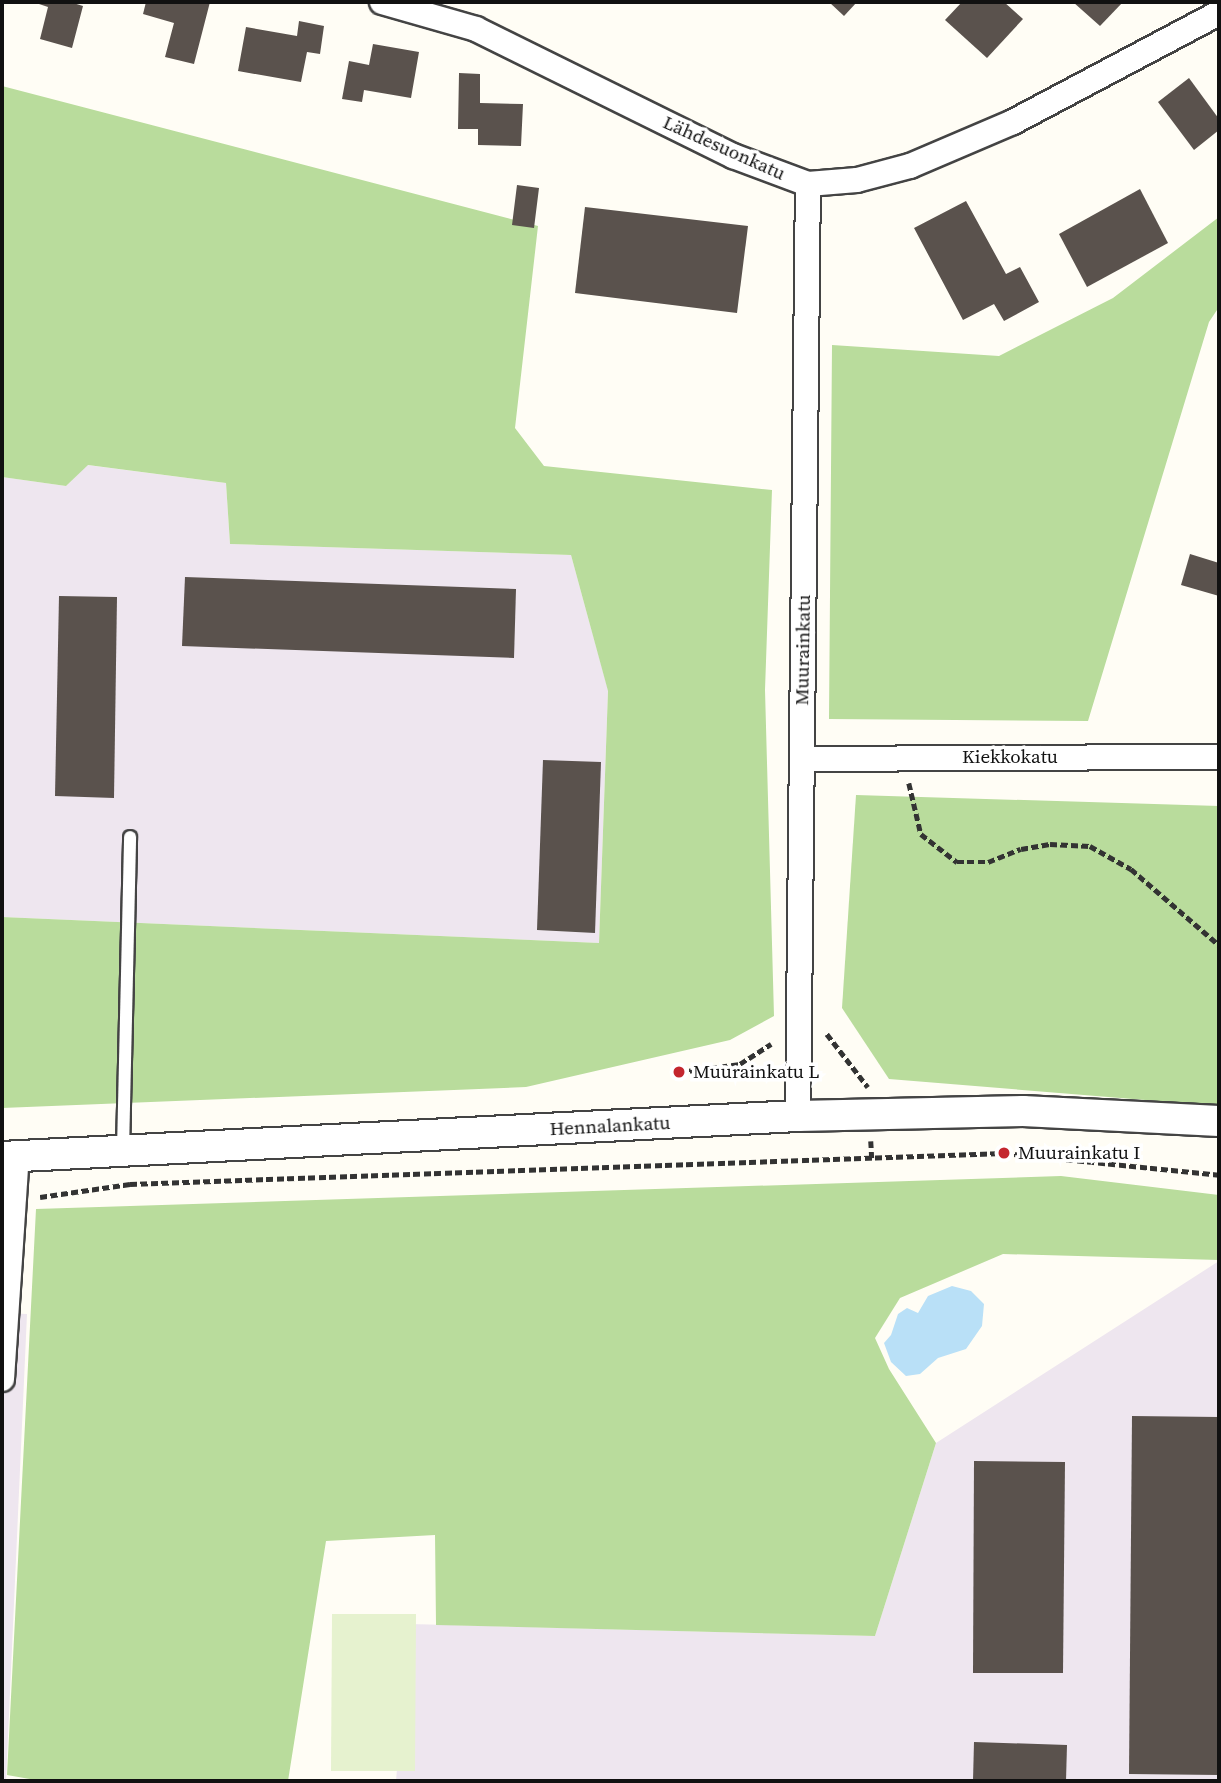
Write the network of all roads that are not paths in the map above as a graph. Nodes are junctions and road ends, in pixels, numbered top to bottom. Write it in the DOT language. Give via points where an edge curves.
graph roads {
  1 [pos="382,2"];
  2 [pos="1219,13"];
  3 [pos="808,184"];
  4 [pos="1219,757"];
  5 [pos="802,759"];
  6 [pos="130,837"];
  7 [pos="798,1116"];
  8 [pos="1219,1121"];
  9 [pos="123,1150"];
  10 [pos="10,1156"];
  11 [pos="2,1379"];
  1 -- 3 [label="street, Lähdesuonkatu" via="476,29 733,156"];
  2 -- 3 [label="street, Lähdesuonkatu" via="1013,122 910,166 857,180"];
  3 -- 5 [label="street, Muurainkatu"];
  4 -- 5 [label="street, Kiekkokatu"];
  5 -- 7 [label="street, Muurainkatu"];
  6 -- 9 [label="lane"];
  7 -- 8 [label="street, Hennalankatu" via="1023,1111"];
  7 -- 9 [label="street, Hennalankatu"];
  9 -- 10 [label="street, Hennalankatu"];
  10 -- 11 [label="street" via="16,1200"];
}
